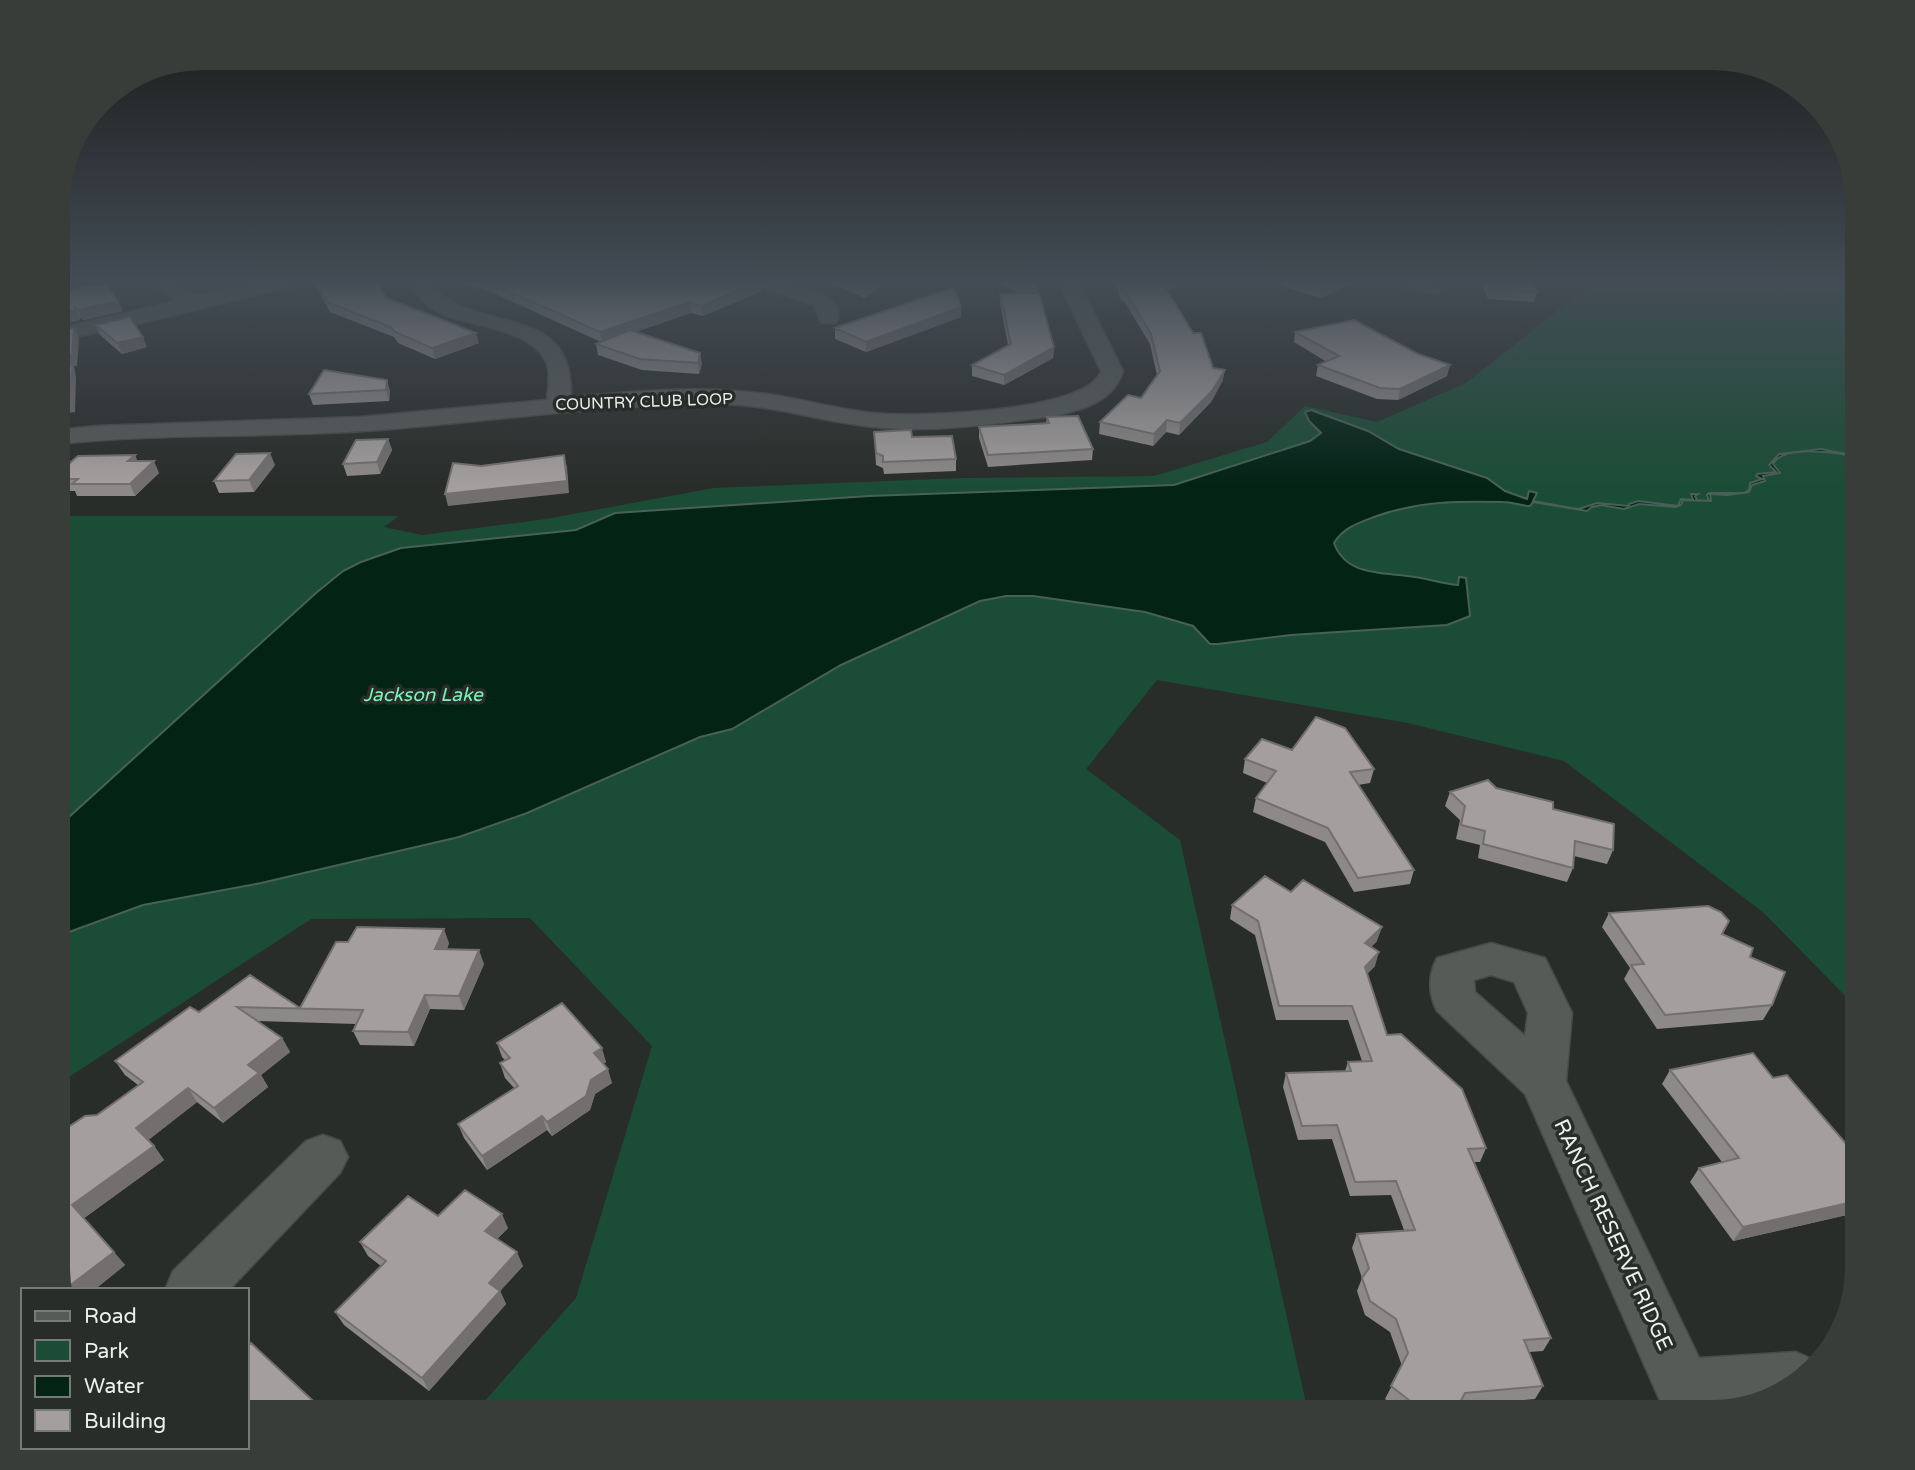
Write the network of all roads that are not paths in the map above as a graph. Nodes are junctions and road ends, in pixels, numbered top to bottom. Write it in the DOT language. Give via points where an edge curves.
graph roads {
  1 [pos="546,348"];
  2 [pos="1101,348"];
  3 [pos="559,405"];
  4 [pos="70,436"];
  5 [pos="1544,1082"];
  6 [pos="323,1157"];
  7 [pos="194,1288"];
  8 [pos="1773,1385"];
  9 [pos="1689,1400"];
  1 -- 3 [label="street" via="559,371"];
  2 -- 3 [label="street, COUNTRY CLUB LOOP" via="1112,371 1101,389 1066,405 959,419 885,421 724,397"];
  3 -- 4 [label="street, COUNTRY CLUB LOOP" via="362,424"];
  5 -- 9 [label="street, RANCH RESERVE RIDGE"];
  6 -- 7 [label="street"];
  8 -- 9 [label="street, RANCH RESERVE RIDGE"];
}
